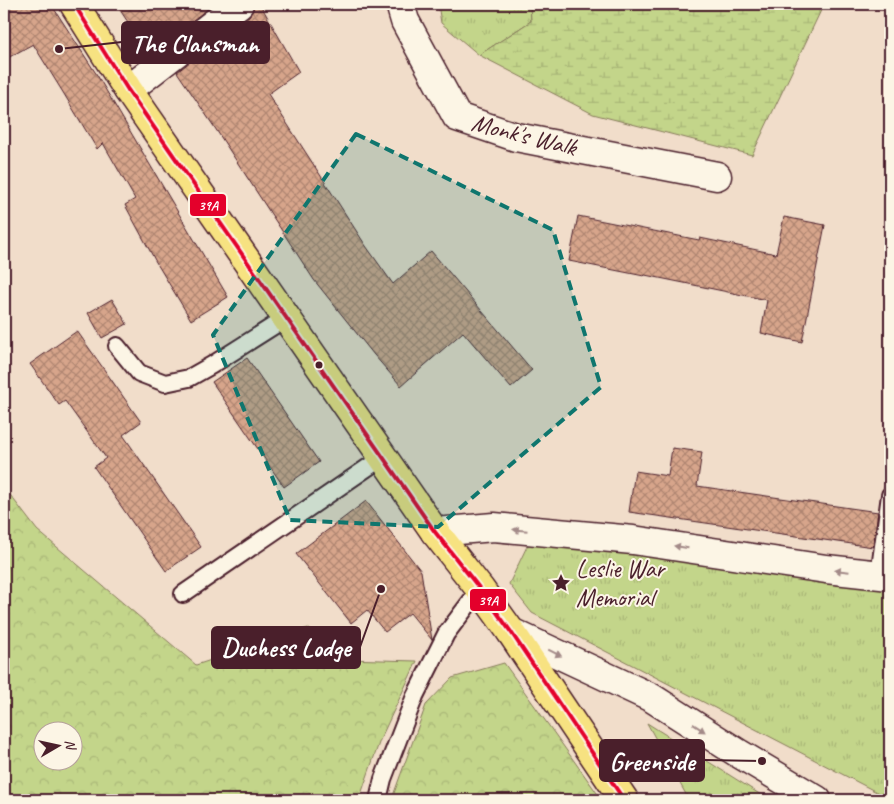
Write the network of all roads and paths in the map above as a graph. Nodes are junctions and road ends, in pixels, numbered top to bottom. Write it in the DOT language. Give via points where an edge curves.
graph roads {
  1 [pos="74,4"];
  2 [pos="239,4"];
  3 [pos="400,4"];
  4 [pos="128,90"];
  5 [pos="717,176"];
  6 [pos="286,318"];
  7 [pos="117,346"];
  8 [pos="383,457"];
  9 [pos="890,494"];
  10 [pos="435,532"];
  11 [pos="884,575"];
  12 [pos="480,589"];
  13 [pos="183,594"];
  14 [pos="511,632"];
  15 [pos="378,800"];
  16 [pos="624,800"];
  17 [pos="817,800"];
  1 -- 4 [label="main road"];
  2 -- 4 [label="street"];
  3 -- 5 [label="street, Monk's Walk" via="405,21 457,118 516,137"];
  4 -- 6 [label="main road"];
  6 -- 7 [label="lane" via="189,378 165,383 139,373"];
  6 -- 8 [label="main road"];
  8 -- 10 [label="main road"];
  8 -- 13 [label="lane"];
  9 -- 11 [label="lane"];
  11 -- 10 [label="street, one-way" via="633,540 494,527"];
  10 -- 12 [label="main road"];
  12 -- 14 [label="main road"];
  12 -- 15 [label="lane" via="446,634 415,696"];
  14 -- 16 [label="main road"];
  14 -- 17 [label="street, one-way" via="652,698"];
}
